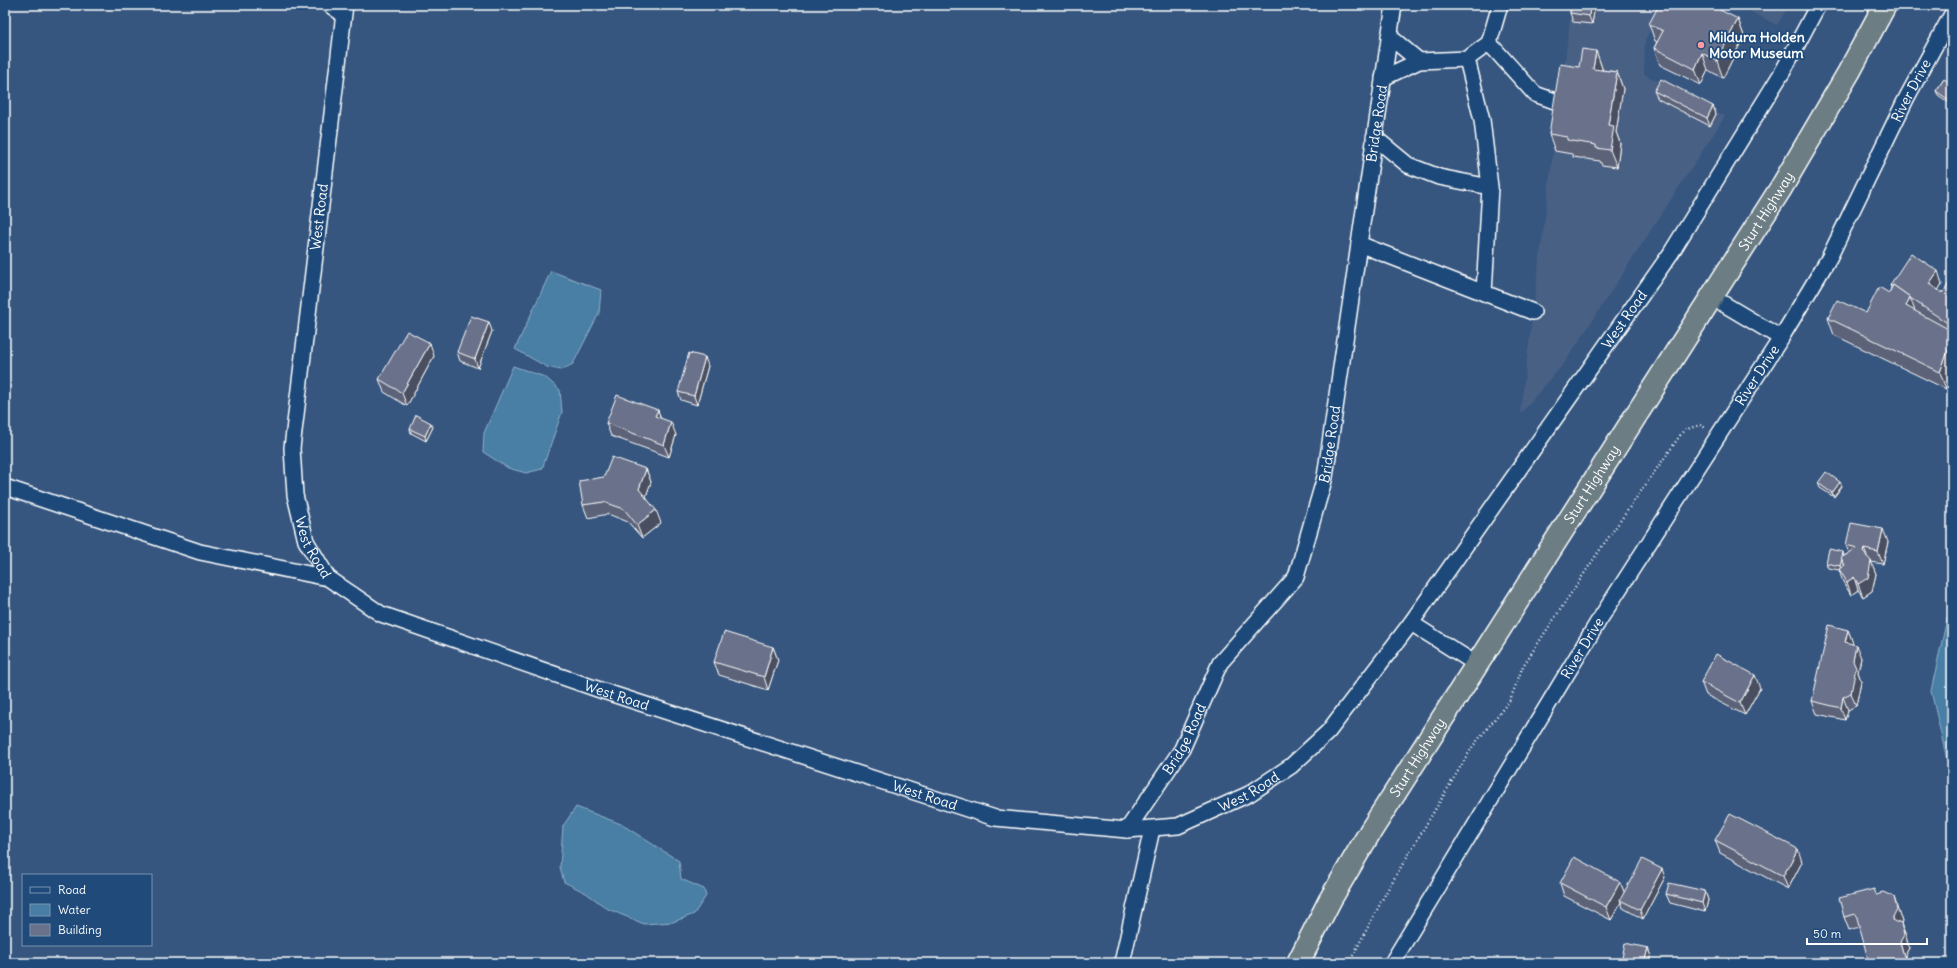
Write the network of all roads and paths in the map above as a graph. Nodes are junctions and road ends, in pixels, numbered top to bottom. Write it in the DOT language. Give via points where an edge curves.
graph roads {
  1 [pos="330,5"];
  2 [pos="1394,5"];
  3 [pos="1500,5"];
  4 [pos="1818,5"];
  5 [pos="1885,5"];
  6 [pos="344,10"];
  7 [pos="1952,14"];
  8 [pos="1389,36"];
  9 [pos="1489,43"];
  10 [pos="1467,59"];
  11 [pos="1419,62"];
  12 [pos="1383,78"];
  13 [pos="1563,104"];
  14 [pos="1374,137"];
  15 [pos="1490,187"];
  16 [pos="1359,244"];
  17 [pos="1484,293"];
  18 [pos="1712,297"];
  19 [pos="1533,312"];
  20 [pos="1781,338"];
  21 [pos="1718,435"];
  22 [pos="5,487"];
  23 [pos="328,578"];
  24 [pos="1411,623"];
  25 [pos="1476,664"];
  26 [pos="1152,829"];
  27 [pos="1127,830"];
  28 [pos="1301,957"];
  29 [pos="1122,963"];
  30 [pos="1349,963"];
  31 [pos="1392,963"];
  1 -- 6 [label="street"];
  2 -- 8 [label="street, Bridge Road"];
  3 -- 9 [label="street"];
  4 -- 24 [label="street, West Road" via="1783,70 1671,253"];
  5 -- 18 [label="highway, Sturt Highway" via="1801,154"];
  6 -- 23 [label="street, West Road" via="292,448 295,495 306,541"];
  7 -- 20 [label="street, River Drive" via="1906,99 1829,258"];
  8 -- 11 [label="street"];
  8 -- 12 [label="street, Bridge Road"];
  9 -- 10 [label="street"];
  9 -- 13 [label="street" via="1535,94"];
  10 -- 11 [label="street"];
  10 -- 15 [label="street" via="1482,120"];
  11 -- 12 [label="street"];
  12 -- 14 [label="street, Bridge Road"];
  14 -- 15 [label="street" via="1408,165 1439,177"];
  14 -- 16 [label="street, Bridge Road"];
  15 -- 17 [label="street"];
  16 -- 17 [label="street"];
  16 -- 27 [label="street, Bridge Road" via="1325,477 1296,577 1220,663 1182,749"];
  17 -- 19 [label="street"];
  18 -- 20 [label="street, River Drive"];
  18 -- 25 [label="highway, Sturt Highway"];
  20 -- 21 [label="street, River Drive"];
  21 -- 30 [label="path" via="1700,425 1684,430 1599,551 1524,666 1510,700 1473,746 1389,887"];
  21 -- 31 [label="street, River Drive" via="1598,622"];
  22 -- 23 [label="street" via="200,552"];
  23 -- 27 [label="street, West Road" via="381,614 603,691 995,818"];
  24 -- 25 [label="street"];
  24 -- 26 [label="street, West Road" via="1328,732 1291,766 1248,794 1178,826"];
  25 -- 28 [label="highway, Sturt Highway" via="1370,832 1330,900"];
  26 -- 27 [label="street, West Road"];
  26 -- 29 [label="street"];
}
